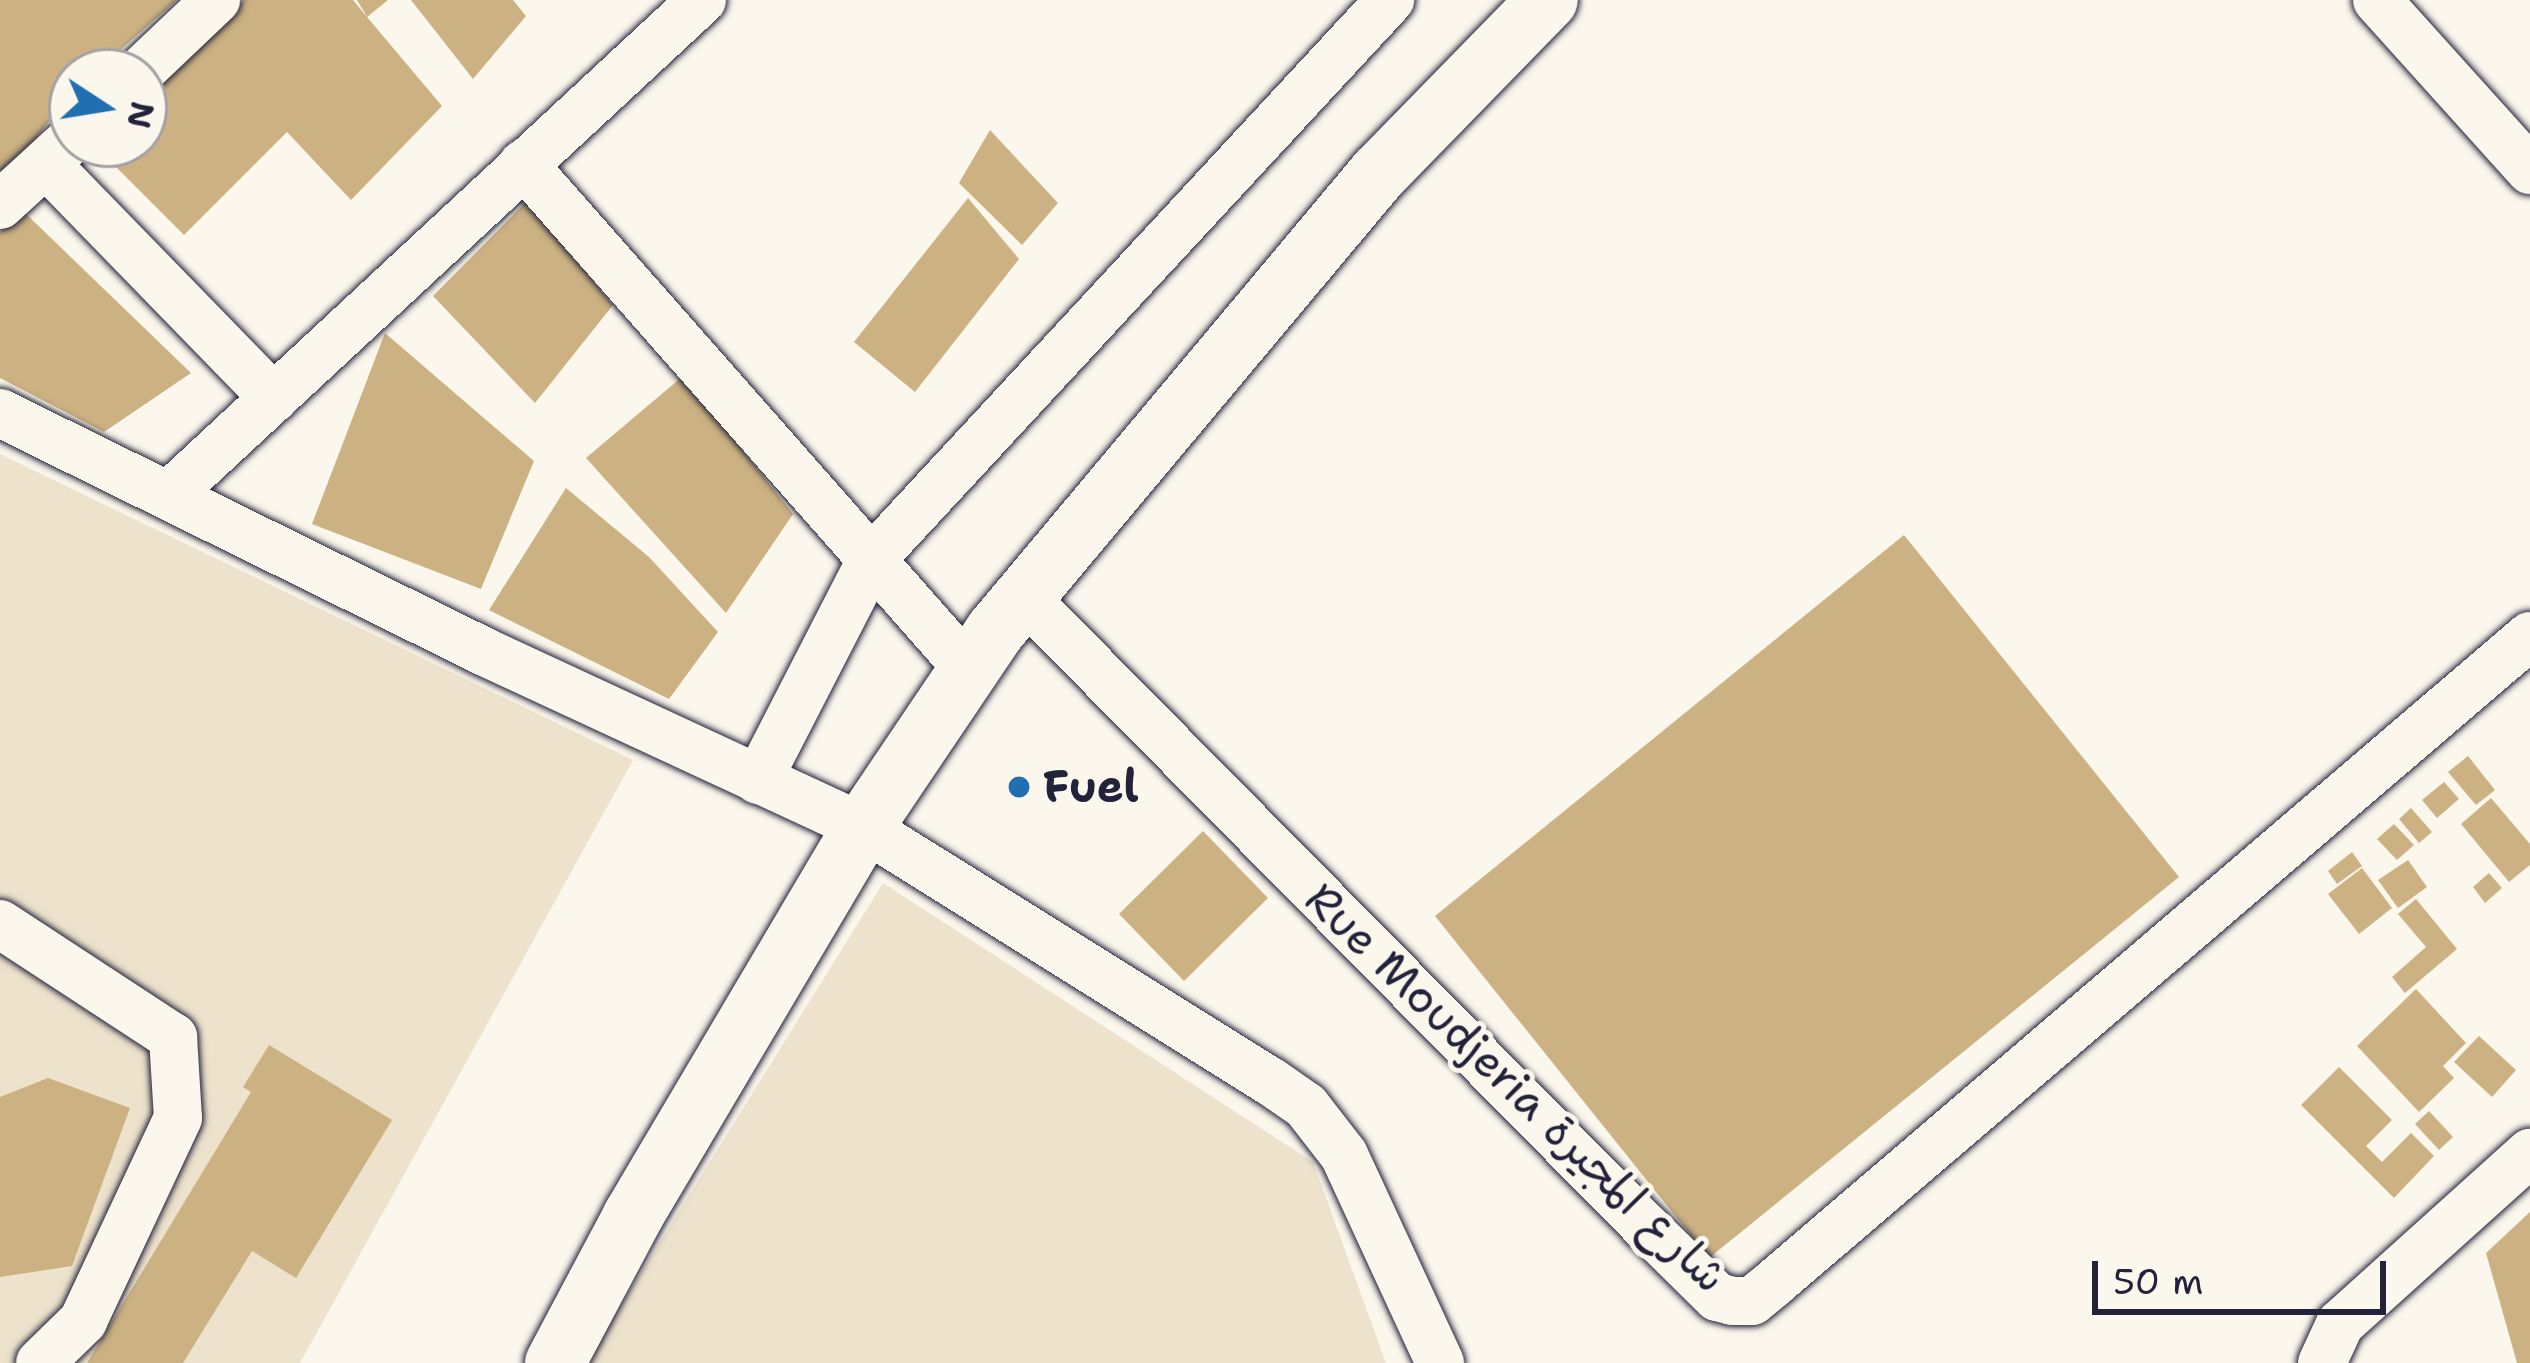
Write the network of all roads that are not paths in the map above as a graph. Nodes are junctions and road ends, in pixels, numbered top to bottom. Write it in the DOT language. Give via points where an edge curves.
graph roads {
  1 [pos="216,0"];
  2 [pos="702,0"];
  3 [pos="1390,0"];
  4 [pos="1548,0"];
  5 [pos="2377,0"];
  6 [pos="165,48"];
  7 [pos="523,164"];
  8 [pos="2530,170"];
  9 [pos="26,179"];
  10 [pos="274,398"];
  11 [pos="0,413"];
  12 [pos="170,494"];
  13 [pos="871,560"];
  14 [pos="1022,596"];
  15 [pos="2530,636"];
  16 [pos="969,670"];
  17 [pos="758,780"];
  18 [pos="863,827"];
  19 [pos="0,924"];
  20 [pos="2530,1154"];
  21 [pos="40,1363"];
  22 [pos="555,1363"];
  23 [pos="1440,1363"];
  24 [pos="2321,1363"];
  1 -- 6 [label="street"];
  2 -- 7 [label="street"];
  3 -- 13 [label="street"];
  4 -- 14 [label="main road" via="1378,174"];
  5 -- 8 [label="street"];
  7 -- 10 [label="street"];
  7 -- 13 [label="street"];
  9 -- 10 [label="street"];
  10 -- 12 [label="street"];
  11 -- 12 [label="street"];
  12 -- 17 [label="street"];
  13 -- 16 [label="street"];
  13 -- 17 [label="street"];
  14 -- 15 [label="street, Rue Moudjeria شارع المجيرة" via="1645,1226 1717,1297 1733,1301 1752,1301 1774,1283"];
  14 -- 16 [label="main road"];
  16 -- 18 [label="main road"];
  17 -- 18 [label="street"];
  18 -- 22 [label="main road"];
  18 -- 23 [label="street" via="1306,1106 1344,1155"];
  19 -- 21 [label="street" via="173,1037 178,1118 83,1321"];
  20 -- 24 [label="street" via="2341,1324"];
}
